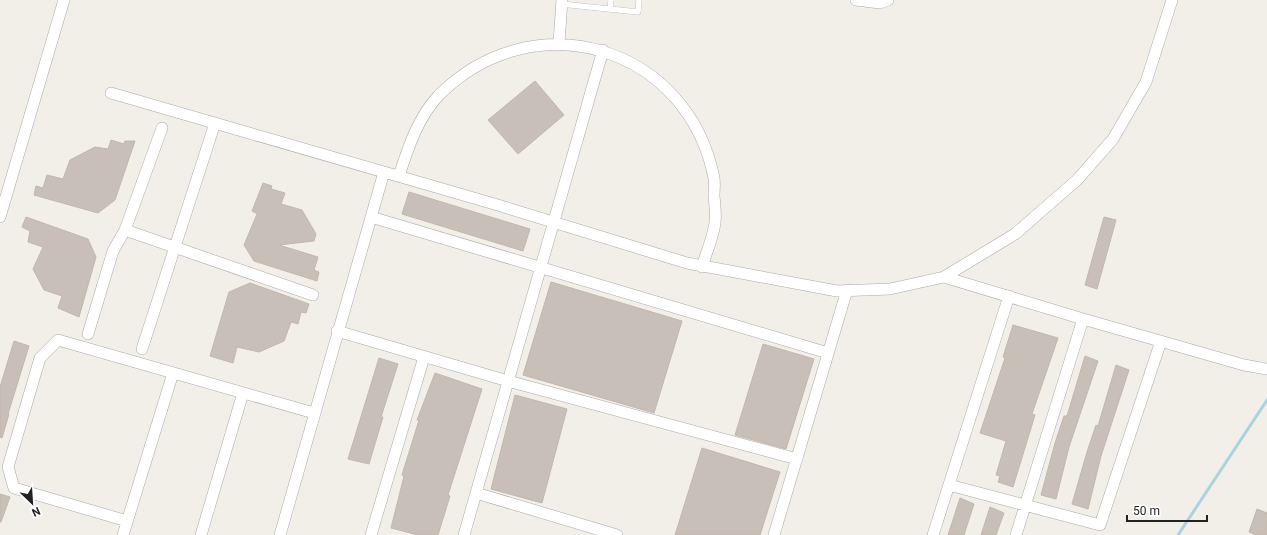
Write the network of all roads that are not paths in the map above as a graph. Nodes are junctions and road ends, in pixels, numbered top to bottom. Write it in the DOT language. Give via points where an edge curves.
graph roads {
  1 [pos="64,0"];
  2 [pos="611,0"];
  3 [pos="638,0"];
  4 [pos="856,0"];
  5 [pos="888,0"];
  6 [pos="1172,0"];
  7 [pos="561,2"];
  8 [pos="610,9"];
  9 [pos="558,44"];
  10 [pos="603,50"];
  11 [pos="111,93"];
  12 [pos="215,123"];
  13 [pos="162,128"];
  14 [pos="384,172"];
  15 [pos="399,176"];
  16 [pos="0,216"];
  17 [pos="371,217"];
  18 [pos="553,222"];
  19 [pos="125,230"];
  20 [pos="175,247"];
  21 [pos="540,267"];
  22 [pos="702,267"];
  23 [pos="944,277"];
  24 [pos="847,290"];
  25 [pos="313,295"];
  26 [pos="1009,296"];
  27 [pos="1083,319"];
  28 [pos="337,331"];
  29 [pos="88,334"];
  30 [pos="1160,341"];
  31 [pos="142,349"];
  32 [pos="828,353"];
  33 [pos="424,356"];
  34 [pos="1267,369"];
  35 [pos="173,373"];
  36 [pos="508,381"];
  37 [pos="243,393"];
  38 [pos="314,413"];
  39 [pos="797,459"];
  40 [pos="949,485"];
  41 [pos="476,493"];
  42 [pos="1025,505"];
  43 [pos="127,521"];
  44 [pos="123,535"];
  45 [pos="201,535"];
  46 [pos="280,535"];
  47 [pos="371,535"];
  48 [pos="464,535"];
  49 [pos="617,535"];
  50 [pos="774,535"];
  51 [pos="933,535"];
  52 [pos="1016,535"];
  1 -- 16 [label="street"];
  2 -- 8 [label="lane"];
  3 -- 8 [label="lane" via="638,12"];
  4 -- 5 [label="street" via="880,3"];
  6 -- 23 [label="street" via="1146,82 1113,140 1077,180 1015,234"];
  7 -- 8 [label="lane"];
  7 -- 9 [label="street"];
  9 -- 10 [label="street"];
  9 -- 15 [label="street" via="514,49 473,67 438,96 413,133"];
  10 -- 18 [label="street"];
  10 -- 22 [label="street" via="644,69 678,98 702,136 714,179 715,224"];
  11 -- 12 [label="street"];
  12 -- 14 [label="street"];
  12 -- 20 [label="street"];
  13 -- 19 [label="street"];
  14 -- 15 [label="street"];
  14 -- 17 [label="street"];
  15 -- 18 [label="street"];
  17 -- 21 [label="street"];
  17 -- 28 [label="street"];
  18 -- 21 [label="street"];
  18 -- 22 [label="street"];
  19 -- 20 [label="street"];
  19 -- 29 [label="street" via="113,251"];
  20 -- 25 [label="street"];
  20 -- 31 [label="street"];
  21 -- 32 [label="street"];
  21 -- 36 [label="street"];
  22 -- 24 [label="street" via="837,291"];
  23 -- 24 [label="street" via="890,289"];
  23 -- 26 [label="street"];
  24 -- 32 [label="street"];
  26 -- 27 [label="street"];
  26 -- 40 [label="street"];
  27 -- 30 [label="street"];
  27 -- 42 [label="street"];
  28 -- 33 [label="street"];
  28 -- 38 [label="street"];
  30 -- 34 [label="street"];
  30 -- 42 [label="street" via="1100,525"];
  32 -- 39 [label="street"];
  33 -- 36 [label="street"];
  33 -- 47 [label="street"];
  35 -- 37 [label="street"];
  35 -- 43 [label="street"];
  35 -- 43 [label="street" via="58,340 40,358 8,467 14,488"];
  36 -- 39 [label="street"];
  36 -- 41 [label="street"];
  37 -- 38 [label="street"];
  37 -- 45 [label="street"];
  38 -- 46 [label="street"];
  39 -- 50 [label="street"];
  40 -- 42 [label="street"];
  40 -- 51 [label="street"];
  41 -- 48 [label="street"];
  41 -- 49 [label="street"];
  42 -- 52 [label="street"];
  43 -- 44 [label="street"];
}
